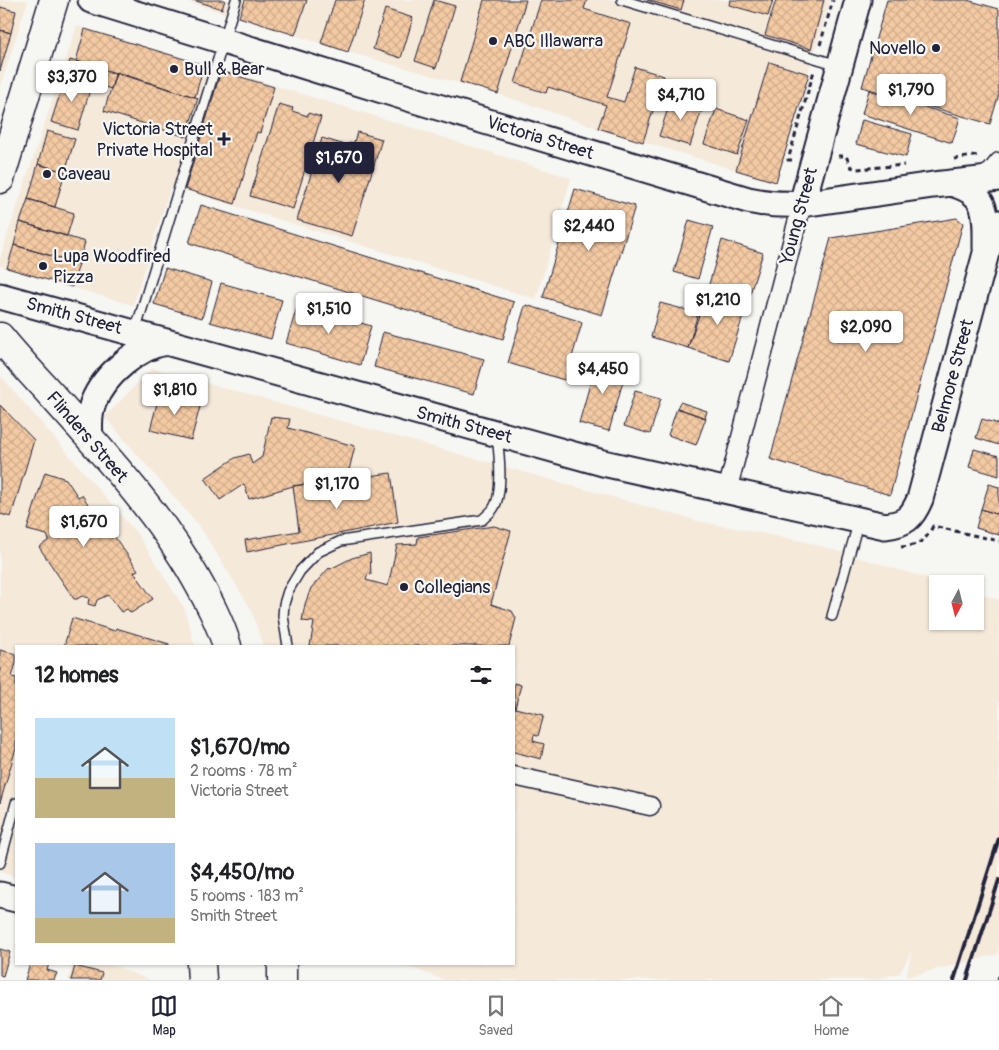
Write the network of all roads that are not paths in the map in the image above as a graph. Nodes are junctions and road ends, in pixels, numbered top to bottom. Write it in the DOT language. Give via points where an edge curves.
graph roads {
  1 [pos="54,0"];
  2 [pos="91,0"];
  3 [pos="236,0"];
  4 [pos="622,0"];
  5 [pos="858,0"];
  6 [pos="224,41"];
  7 [pos="840,66"];
  8 [pos="994,156"];
  9 [pos="947,172"];
  10 [pos="0,179"];
  11 [pos="988,179"];
  12 [pos="802,204"];
  13 [pos="999,223"];
  14 [pos="986,253"];
  15 [pos="0,296"];
  16 [pos="134,333"];
  17 [pos="0,337"];
  18 [pos="167,342"];
  19 [pos="496,434"];
  20 [pos="90,438"];
  21 [pos="727,491"];
  22 [pos="920,499"];
  23 [pos="859,520"];
  24 [pos="832,616"];
  25 [pos="226,645"];
  26 [pos="288,645"];
  27 [pos="515,776"];
  28 [pos="650,806"];
  29 [pos="15,807"];
  30 [pos="0,863"];
  31 [pos="0,895"];
  32 [pos="15,900"];
  33 [pos="200,965"];
  34 [pos="282,965"];
  35 [pos="202,980"];
  36 [pos="282,980"];
  1 -- 10 [label="main road"];
  2 -- 6 [label="street, Victoria Street"];
  3 -- 6 [label="lane"];
  4 -- 7 [label="lane"];
  5 -- 7 [label="street, Young Street"];
  6 -- 12 [label="street, Victoria Street" via="748,200"];
  6 -- 16 [label="lane"];
  7 -- 12 [label="street, Young Street"];
  8 -- 11 [label="street"];
  9 -- 11 [label="street, Victoria Street"];
  9 -- 12 [label="street, Victoria Street"];
  9 -- 14 [label="street, Belmore Street" via="980,200 986,223"];
  12 -- 21 [label="street, Young Street"];
  13 -- 14 [label="street, Belmore Street"];
  14 -- 22 [label="street, Belmore Street"];
  15 -- 16 [label="street, Smith Street"];
  16 -- 18 [label="street, Smith Street"];
  17 -- 20 [label="main road, Flinders Street"];
  18 -- 19 [label="street, Smith Street"];
  18 -- 20 [label="street" via="132,357 105,384 93,404"];
  19 -- 21 [label="street, Smith Street"];
  19 -- 26 [label="lane" via="499,494 494,508 482,520 341,541 318,552 300,571 288,591 283,616"];
  20 -- 25 [label="main road, Flinders Street" via="181,552 208,600"];
  21 -- 23 [label="street, Smith Street"];
  22 -- 23 [label="street, Smith Street" via="907,520 897,525 885,526"];
  23 -- 24 [label="lane"];
  27 -- 28 [label="street"];
  29 -- 30 [label="lane"];
  31 -- 32 [label="street"];
  33 -- 35 [label="main road"];
  34 -- 36 [label="main road"];
}
